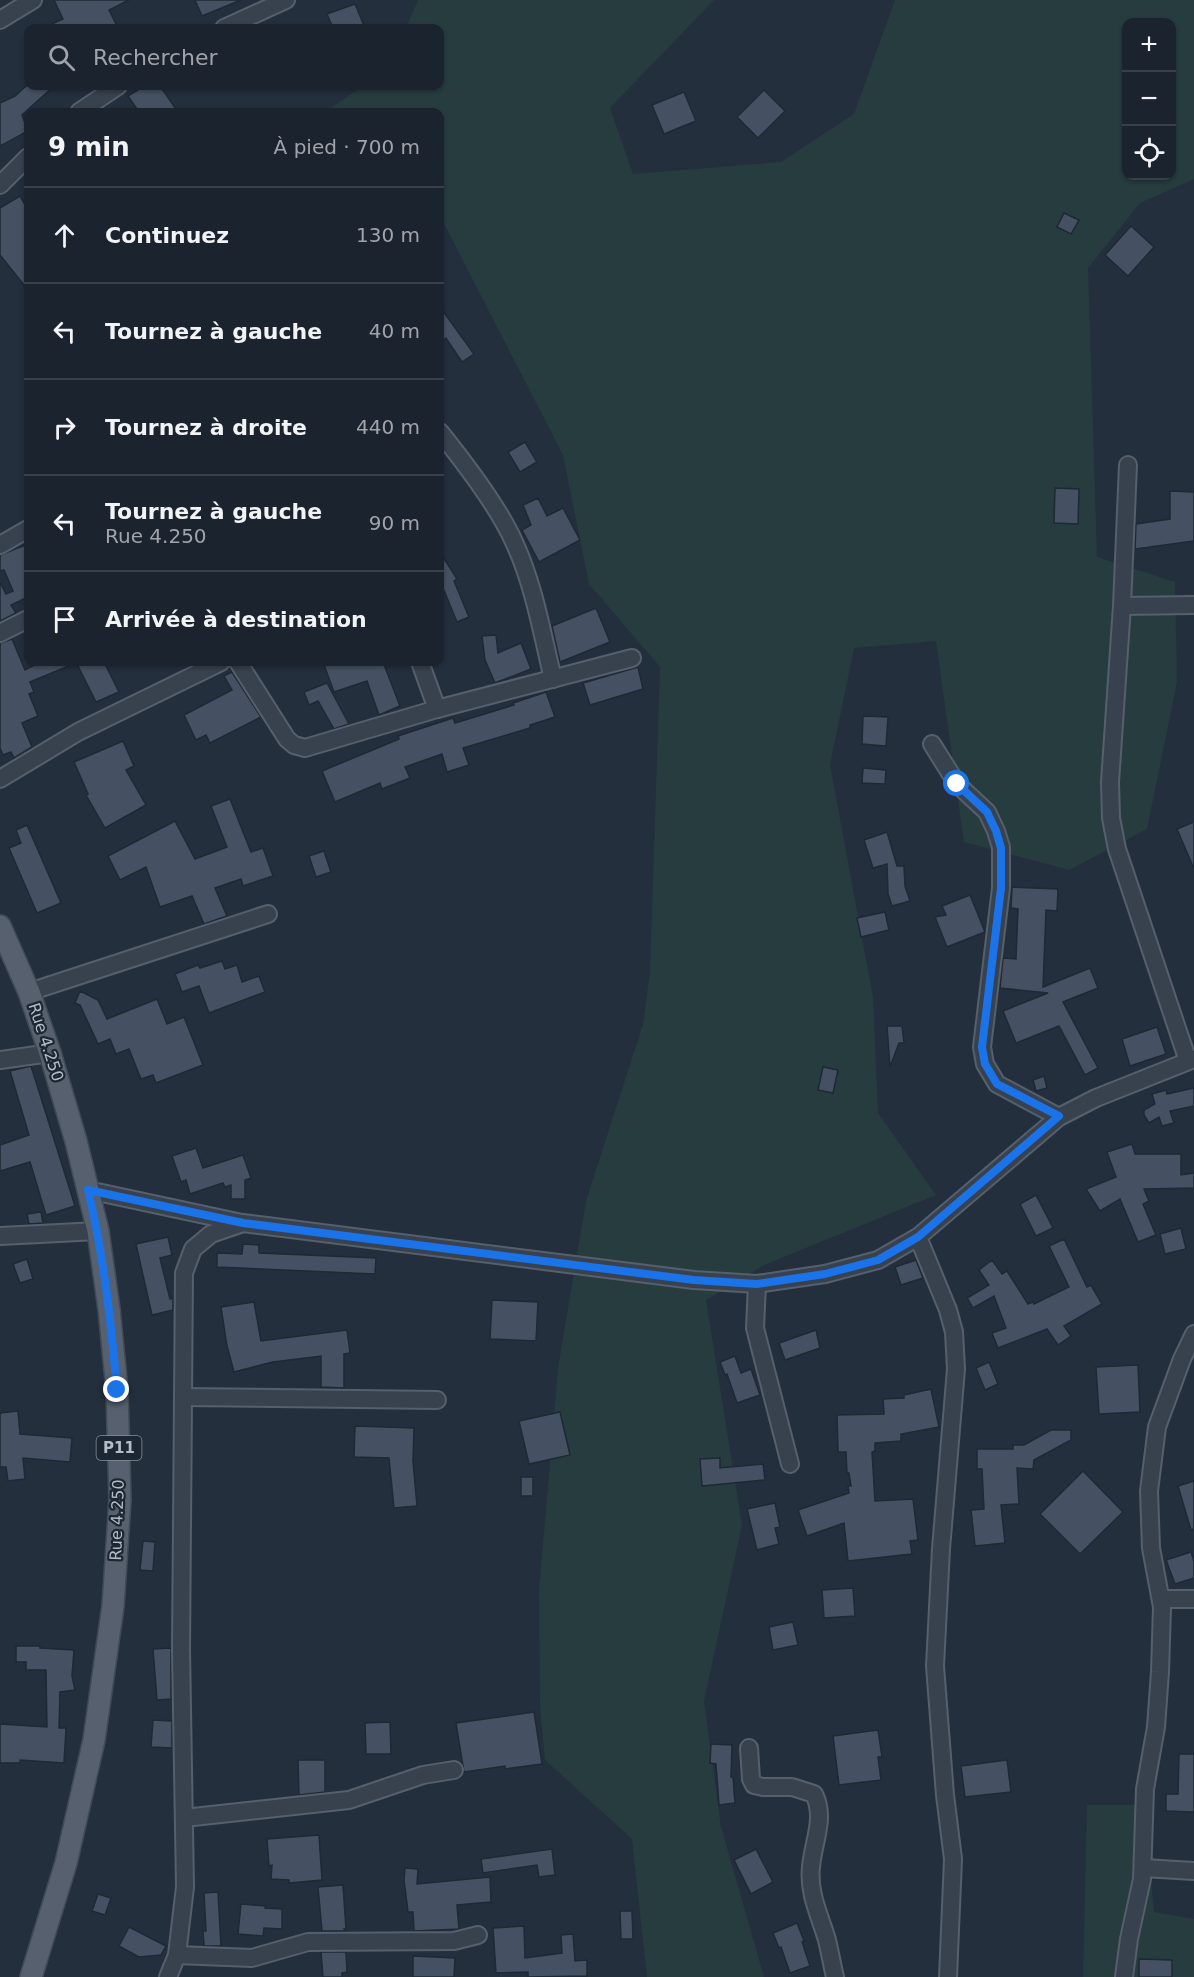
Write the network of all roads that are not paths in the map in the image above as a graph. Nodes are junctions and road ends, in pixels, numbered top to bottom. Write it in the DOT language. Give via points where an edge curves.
graph roads {
  1 [pos="33,0"];
  2 [pos="286,0"];
  3 [pos="0,20"];
  4 [pos="233,24"];
  5 [pos="112,90"];
  6 [pos="85,108"];
  7 [pos="24,161"];
  8 [pos="0,185"];
  9 [pos="444,438"];
  10 [pos="1128,465"];
  11 [pos="24,531"];
  12 [pos="0,545"];
  13 [pos="1194,605"];
  14 [pos="1122,606"];
  15 [pos="24,621"];
  16 [pos="0,633"];
  17 [pos="632,658"];
  18 [pos="213,666"];
  19 [pos="241,666"];
  20 [pos="421,666"];
  21 [pos="553,679"];
  22 [pos="437,709"];
  23 [pos="932,744"];
  24 [pos="0,779"];
  25 [pos="268,914"];
  26 [pos="0,926"];
  27 [pos="29,992"];
  28 [pos="50,1053"];
  29 [pos="0,1060"];
  30 [pos="1191,1060"];
  31 [pos="1059,1116"];
  32 [pos="88,1190"];
  33 [pos="243,1223"];
  34 [pos="98,1232"];
  35 [pos="0,1236"];
  36 [pos="918,1237"];
  37 [pos="757,1284"];
  38 [pos="1194,1334"];
  39 [pos="183,1397"];
  40 [pos="437,1400"];
  41 [pos="790,1464"];
  42 [pos="1161,1599"];
  43 [pos="1194,1599"];
  44 [pos="749,1748"];
  45 [pos="454,1770"];
  46 [pos="184,1818"];
  47 [pos="1143,1868"];
  48 [pos="1194,1871"];
  49 [pos="478,1935"];
  50 [pos="177,1955"];
  51 [pos="31,1977"];
  52 [pos="168,1977"];
  53 [pos="835,1977"];
  54 [pos="948,1977"];
  55 [pos="1124,1977"];
  1 -- 3 [label="street"];
  2 -- 4 [label="street"];
  5 -- 6 [label="street"];
  7 -- 8 [label="street"];
  9 -- 21 [label="street" via="514,540 527,575"];
  10 -- 14 [label="street"];
  11 -- 12 [label="street"];
  13 -- 14 [label="street"];
  14 -- 30 [label="street" via="1111,818 1117,849"];
  15 -- 16 [label="street"];
  17 -- 21 [label="street"];
  18 -- 24 [label="street" via="78,732"];
  19 -- 22 [label="street" via="287,739 305,748"];
  20 -- 22 [label="street"];
  21 -- 22 [label="street"];
  23 -- 31 [label="street" via="957,784 987,812 1001,848 1001,888 982,1047 985,1064 997,1084"];
  25 -- 27 [label="street"];
  26 -- 27 [label="main road, Rue 4.250 / P11"];
  27 -- 28 [label="main road, Rue 4.250 / P11"];
  28 -- 29 [label="street"];
  28 -- 32 [label="main road, Rue 4.250 / P11"];
  30 -- 31 [label="street"];
  31 -- 36 [label="street"];
  32 -- 33 [label="street"];
  32 -- 34 [label="main road, Rue 4.250 / P11"];
  33 -- 37 [label="street" via="694,1280"];
  33 -- 39 [label="street" via="212,1234 193,1249 184,1274"];
  34 -- 35 [label="street"];
  34 -- 51 [label="main road, Rue 4.250 / P11" via="117,1390 120,1500 113,1606 91,1751 66,1863"];
  36 -- 37 [label="street" via="878,1260 825,1274"];
  36 -- 54 [label="street" via="948,1310 956,1369 935,1666 953,1859"];
  37 -- 41 [label="street" via="755,1328"];
  38 -- 42 [label="street" via="1157,1427 1149,1491 1151,1548"];
  39 -- 40 [label="street"];
  39 -- 46 [label="street"];
  42 -- 43 [label="street"];
  42 -- 47 [label="street" via="1160,1672 1156,1727 1145,1789"];
  44 -- 53 [label="street" via="754,1785 792,1787 814,1794 819,1804 810,1884"];
  45 -- 46 [label="street" via="423,1775 349,1800"];
  46 -- 50 [label="street" via="185,1887"];
  47 -- 48 [label="street"];
  47 -- 55 [label="street"];
  49 -- 50 [label="street" via="454,1941 308,1942 252,1958"];
  50 -- 52 [label="street"];
}
